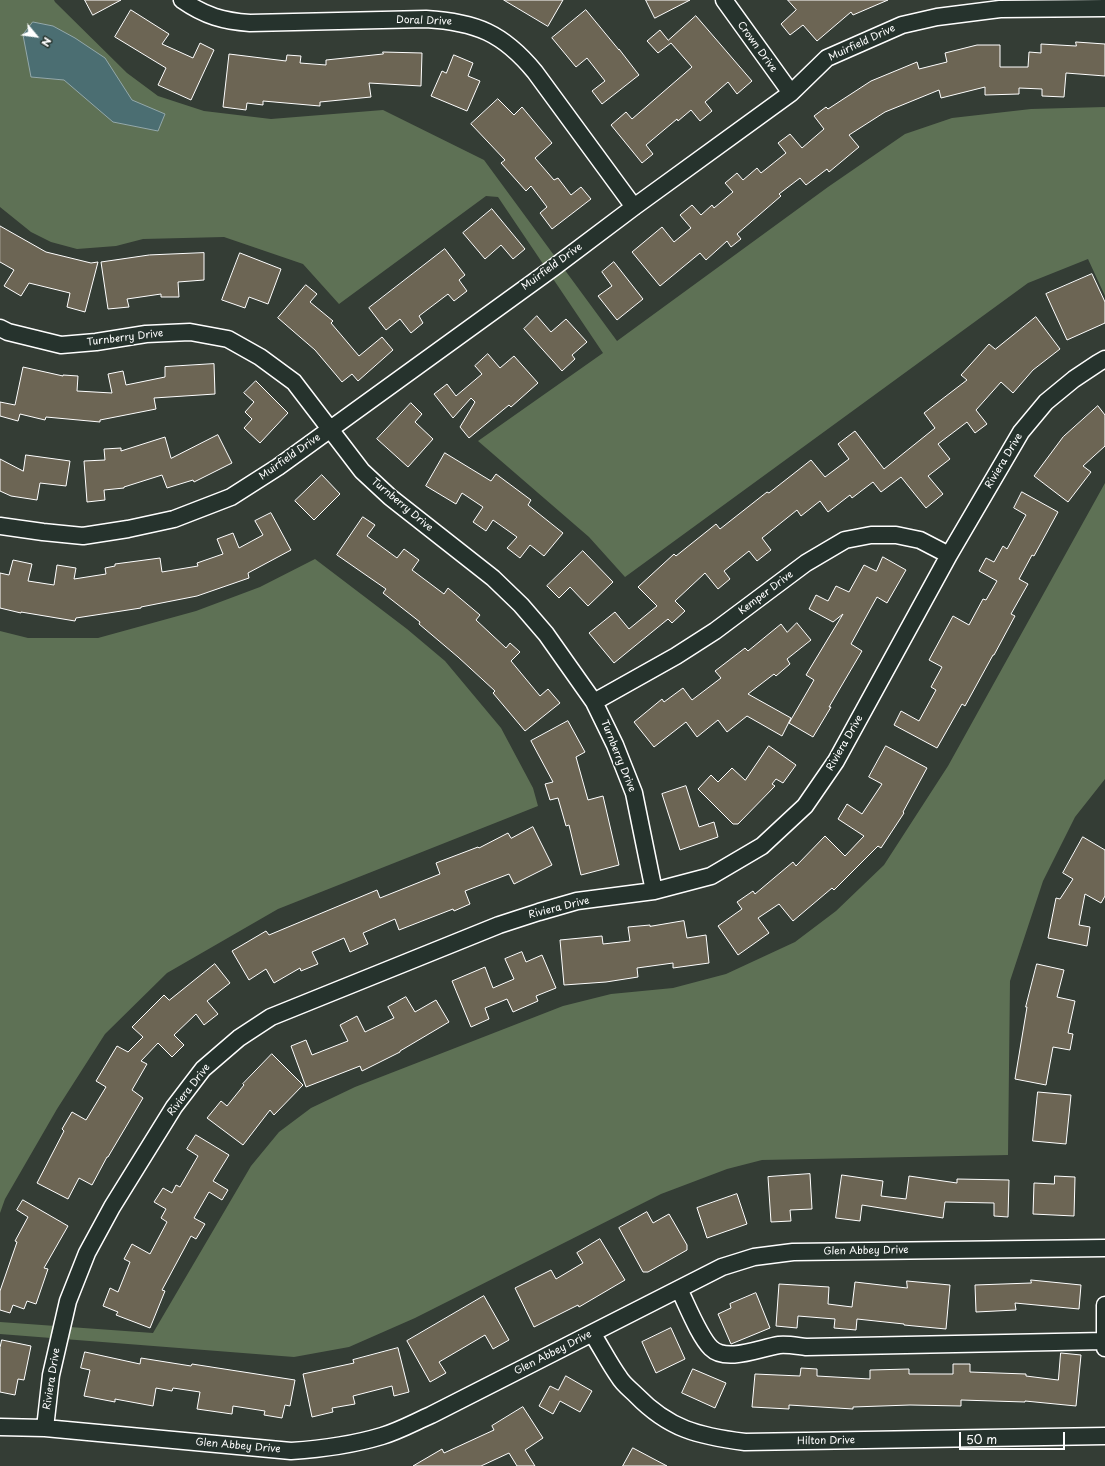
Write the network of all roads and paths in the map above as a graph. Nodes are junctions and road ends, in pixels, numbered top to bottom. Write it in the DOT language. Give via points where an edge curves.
graph roads {
  1 [pos="182,0"];
  2 [pos="724,0"];
  3 [pos="1105,8"];
  4 [pos="791,93"];
  5 [pos="634,207"];
  6 [pos="0,328"];
  7 [pos="1105,359"];
  8 [pos="330,429"];
  9 [pos="0,526"];
  10 [pos="948,555"];
  11 [pos="594,702"];
  12 [pos="654,890"];
  13 [pos="1105,1248"];
  14 [pos="679,1289"];
  15 [pos="1105,1305"];
  16 [pos="592,1333"];
  17 [pos="1105,1341"];
  18 [pos="1105,1348"];
  19 [pos="0,1427"];
  20 [pos="45,1428"];
  21 [pos="1105,1436"];
  1 -- 5 [label="street, Doral Drive" via="198,10 227,21 250,23 426,19 452,21 489,32 506,42 536,72"];
  2 -- 4 [label="street, Crown Drive"];
  3 -- 4 [label="street, Muirfield Drive" via="1000,9 938,17 902,25 827,58"];
  4 -- 5 [label="street, Muirfield Drive"];
  5 -- 8 [label="street, Muirfield Drive"];
  6 -- 8 [label="street, Turnberry Drive" via="61,345 146,334 190,332 228,339 294,382"];
  7 -- 10 [label="street, Riviera Drive" via="1074,379 1046,402 1020,432"];
  8 -- 9 [label="street, Muirfield Drive" via="278,468 231,497 174,518 83,536"];
  8 -- 11 [label="street, Turnberry Drive" via="362,471 390,497 492,578 521,605 546,634"];
  10 -- 11 [label="street, Kemper Drive" via="920,540 896,535 871,535 845,540 806,563 715,631"];
  10 -- 12 [label="street, Riviera Drive" via="836,761 805,806 762,846 711,876"];
  11 -- 12 [label="street, Turnberry Drive" via="615,744 634,793"];
  12 -- 20 [label="street, Riviera Drive" via="577,901 499,925 271,1017 238,1038 203,1069 174,1106 87,1253 68,1301 60,1331 51,1375"];
  13 -- 14 [label="street, Glen Abbey Drive" via="792,1252 754,1257 722,1267"];
  14 -- 16 [label="street, Glen Abbey Drive"];
  14 -- 17 [label="street" via="704,1340 718,1354 726,1355 779,1345 806,1347"];
  15 -- 17 [label="street"];
  16 -- 20 [label="street, Glen Abbey Drive" via="431,1415 384,1436 320,1450 291,1451"];
  16 -- 21 [label="street, Hilton Drive" via="619,1378 643,1403 666,1421 713,1438 745,1442"];
  17 -- 18 [label="street"];
  19 -- 20 [label="street, Glen Abbey Drive"];
}
